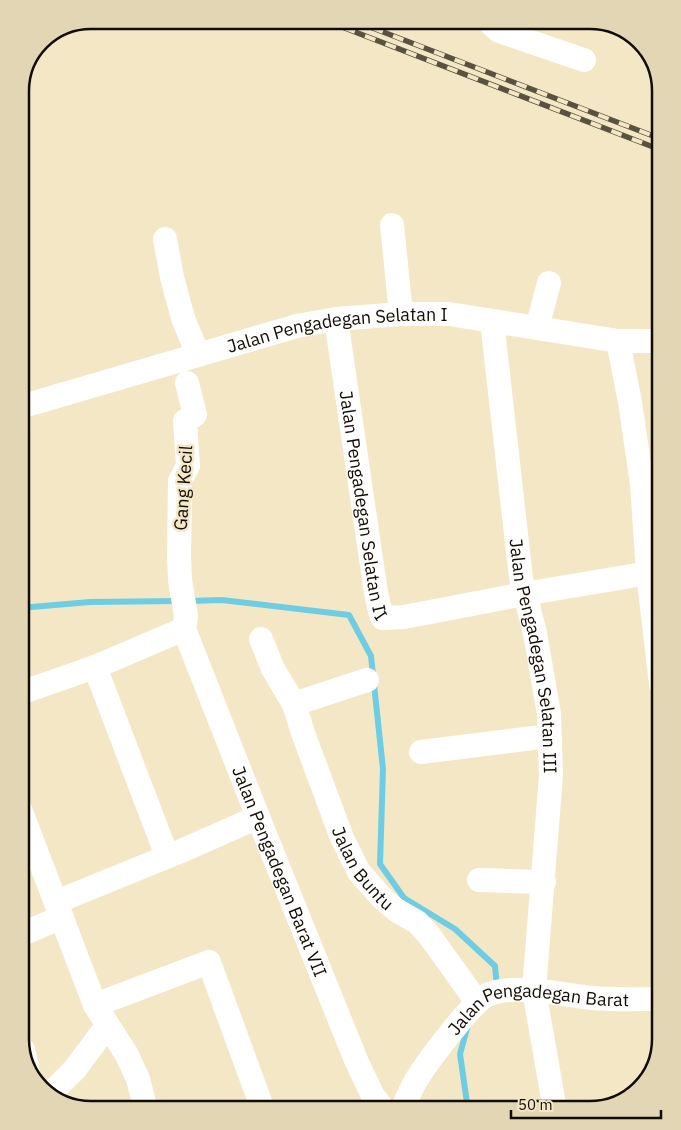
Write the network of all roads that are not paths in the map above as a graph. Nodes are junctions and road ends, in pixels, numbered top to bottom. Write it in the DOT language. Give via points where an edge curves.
graph roads {
  1 [pos="498,29"];
  2 [pos="584,60"];
  3 [pos="392,225"];
  4 [pos="165,239"];
  5 [pos="549,284"];
  6 [pos="401,314"];
  7 [pos="336,319"];
  8 [pos="492,321"];
  9 [pos="537,328"];
  10 [pos="618,341"];
  11 [pos="652,341"];
  12 [pos="198,355"];
  13 [pos="187,383"];
  14 [pos="29,404"];
  15 [pos="652,552"];
  16 [pos="652,573"];
  17 [pos="524,594"];
  18 [pos="185,614"];
  19 [pos="261,639"];
  20 [pos="95,666"];
  21 [pos="367,680"];
  22 [pos="29,690"];
  23 [pos="294,704"];
  24 [pos="550,736"];
  25 [pos="421,752"];
  26 [pos="258,816"];
  27 [pos="29,832"];
  28 [pos="167,856"];
  29 [pos="479,880"];
  30 [pos="544,882"];
  31 [pos="59,909"];
  32 [pos="29,929"];
  33 [pos="534,990"];
  34 [pos="493,995"];
  35 [pos="652,999"];
  36 [pos="94,1005"];
  37 [pos="107,1026"];
  38 [pos="54,1090"];
  39 [pos="144,1101"];
  40 [pos="259,1101"];
  41 [pos="377,1101"];
  42 [pos="406,1101"];
  43 [pos="554,1101"];
  1 -- 2 [label="street"];
  3 -- 6 [label="street"];
  4 -- 12 [label="street" via="183,318"];
  5 -- 9 [label="street"];
  6 -- 7 [label="street, Jalan Pengadegan Selatan I"];
  6 -- 8 [label="street, Jalan Pengadegan Selatan I" via="449,314"];
  7 -- 12 [label="street, Jalan Pengadegan Selatan I" via="298,326"];
  7 -- 17 [label="street, Jalan Pengadegan Selatan II" via="382,616 404,618"];
  8 -- 9 [label="street, Jalan Pengadegan Selatan I"];
  8 -- 17 [label="street, Jalan Pengadegan Selatan III"];
  9 -- 10 [label="street, Jalan Pengadegan Selatan I"];
  10 -- 11 [label="street, Jalan Pengadegan Selatan I"];
  10 -- 15 [label="street"];
  12 -- 14 [label="street, Jalan Pengadegan Selatan I"];
  13 -- 18 [label="street, Gang Kecil" via="195,415 185,420 188,466 180,481 179,557"];
  16 -- 17 [label="street, Jalan Pengadegan Selatan II"];
  17 -- 24 [label="street, Jalan Pengadegan Selatan III" via="544,680"];
  18 -- 20 [label="street"];
  18 -- 26 [label="street, Jalan Pengadegan Barat VII"];
  19 -- 23 [label="street, Jalan Buntu" via="273,669"];
  20 -- 22 [label="street"];
  20 -- 28 [label="street"];
  21 -- 23 [label="street"];
  23 -- 34 [label="street, Jalan Buntu" via="342,838 359,872 382,898 417,922"];
  24 -- 25 [label="street"];
  24 -- 30 [label="street, Jalan Pengadegan Selatan III" via="552,775"];
  26 -- 28 [label="street"];
  26 -- 41 [label="street, Jalan Pengadegan Barat VII" via="356,1060"];
  27 -- 31 [label="street"];
  28 -- 31 [label="street"];
  29 -- 30 [label="street"];
  30 -- 33 [label="street, Jalan Pengadegan Selatan III"];
  31 -- 32 [label="street"];
  31 -- 36 [label="street"];
  33 -- 34 [label="street, Jalan Pengadegan Barat"];
  33 -- 35 [label="street, Jalan Pengadegan Barat" via="594,998"];
  33 -- 43 [label="street, Jalan Pengadegan Selatan III"];
  34 -- 42 [label="street, Jalan Pengadegan Barat" via="452,1031 415,1082"];
  36 -- 37 [label="street"];
  36 -- 40 [label="street" via="209,962"];
  37 -- 38 [label="street" via="75,1069"];
  37 -- 39 [label="street" via="127,1055"];
}
